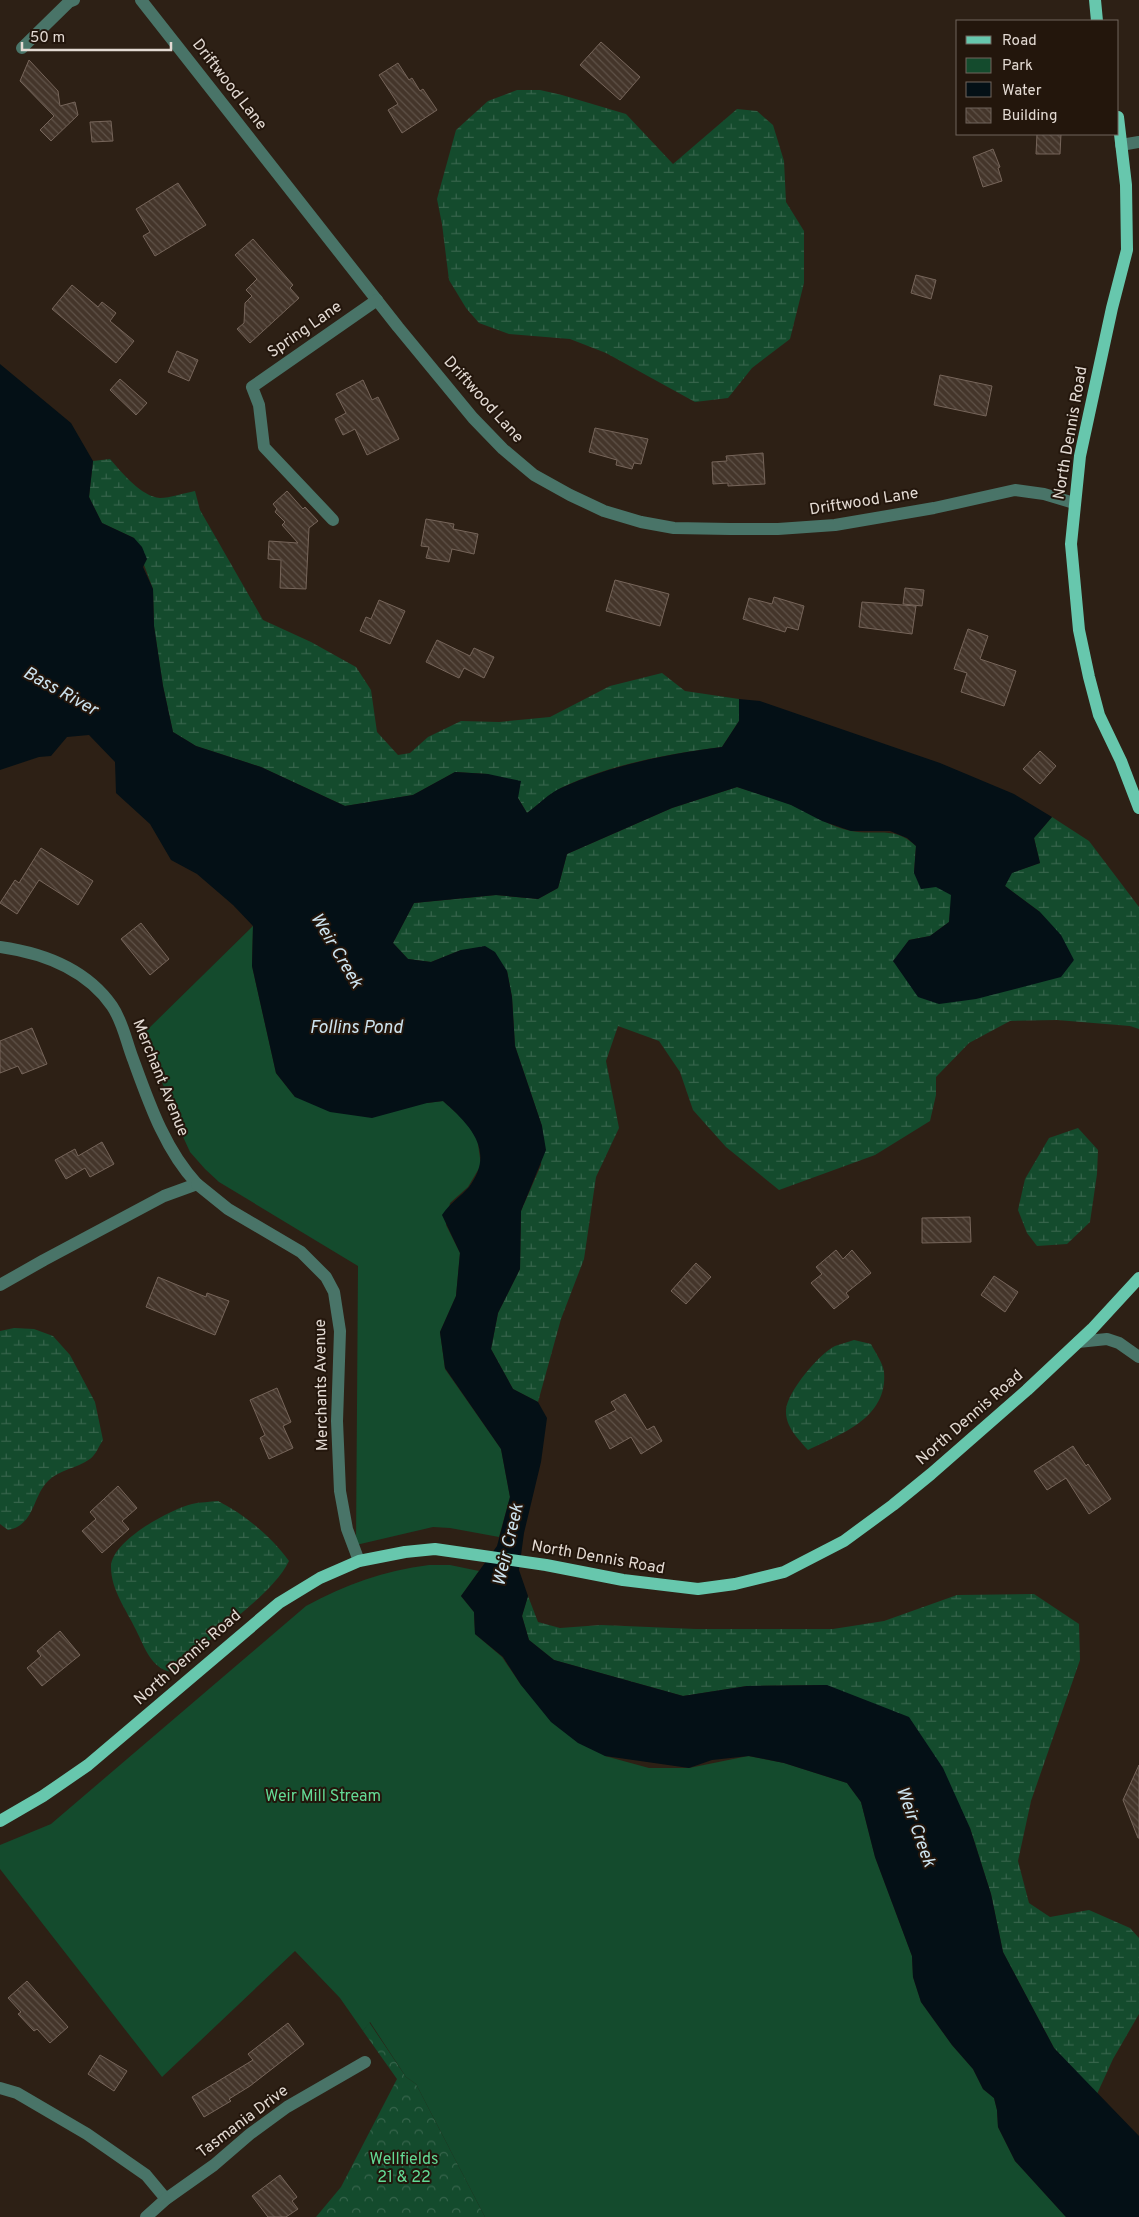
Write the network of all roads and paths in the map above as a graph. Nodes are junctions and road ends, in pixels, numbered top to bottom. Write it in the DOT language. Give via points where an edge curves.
graph roads {
  1 [pos="74,0"];
  2 [pos="141,0"];
  3 [pos="1095,0"];
  4 [pos="1097,20"];
  5 [pos="22,48"];
  6 [pos="1119,124"];
  7 [pos="1139,142"];
  8 [pos="1122,145"];
  9 [pos="377,300"];
  10 [pos="1074,503"];
  11 [pos="333,520"];
  12 [pos="1139,808"];
  13 [pos="0,947"];
  14 [pos="197,1184"];
  15 [pos="1139,1278"];
  16 [pos="0,1285"];
  17 [pos="1078,1342"];
  18 [pos="1139,1357"];
  19 [pos="359,1561"];
  20 [pos="0,1821"];
  21 [pos="365,2062"];
  22 [pos="0,2088"];
  23 [pos="166,2199"];
  24 [pos="146,2217"];
  1 -- 5 [label="street"];
  2 -- 9 [label="street, Driftwood Lane"];
  3 -- 4 [label="main road"];
  6 -- 8 [label="main road, North Dennis Road"];
  7 -- 8 [label="street"];
  8 -- 10 [label="main road, North Dennis Road" via="1127,250 1092,395"];
  9 -- 10 [label="street, Driftwood Lane" via="473,418 503,449 534,474 570,494 604,511 641,522 674,528 730,529 835,525 1015,490"];
  9 -- 11 [label="street, Spring Lane" via="252,388 259,404 264,447"];
  10 -- 12 [label="main road, North Dennis Road" via="1071,544 1074,588 1089,677 1098,715 1122,761"];
  13 -- 14 [label="street, Merchant Avenue" via="22,950 68,966 112,1006 163,1134 184,1170"];
  14 -- 16 [label="street" via="164,1196"];
  14 -- 19 [label="street, Merchants Avenue" via="228,1209 301,1252 326,1277 334,1292 340,1331 340,1490 347,1529"];
  15 -- 17 [label="main road, North Dennis Road"];
  17 -- 18 [label="street" via="1107,1339"];
  17 -- 19 [label="main road, North Dennis Road" via="893,1505 844,1540 784,1572 698,1589 435,1549"];
  19 -- 20 [label="main road, North Dennis Road" via="320,1578 280,1603 88,1765"];
  21 -- 23 [label="street, Tasmania Drive" via="287,2106"];
  22 -- 23 [label="street" via="17,2093 87,2134 146,2176"];
  23 -- 24 [label="street, Tasmania Drive"];
}
